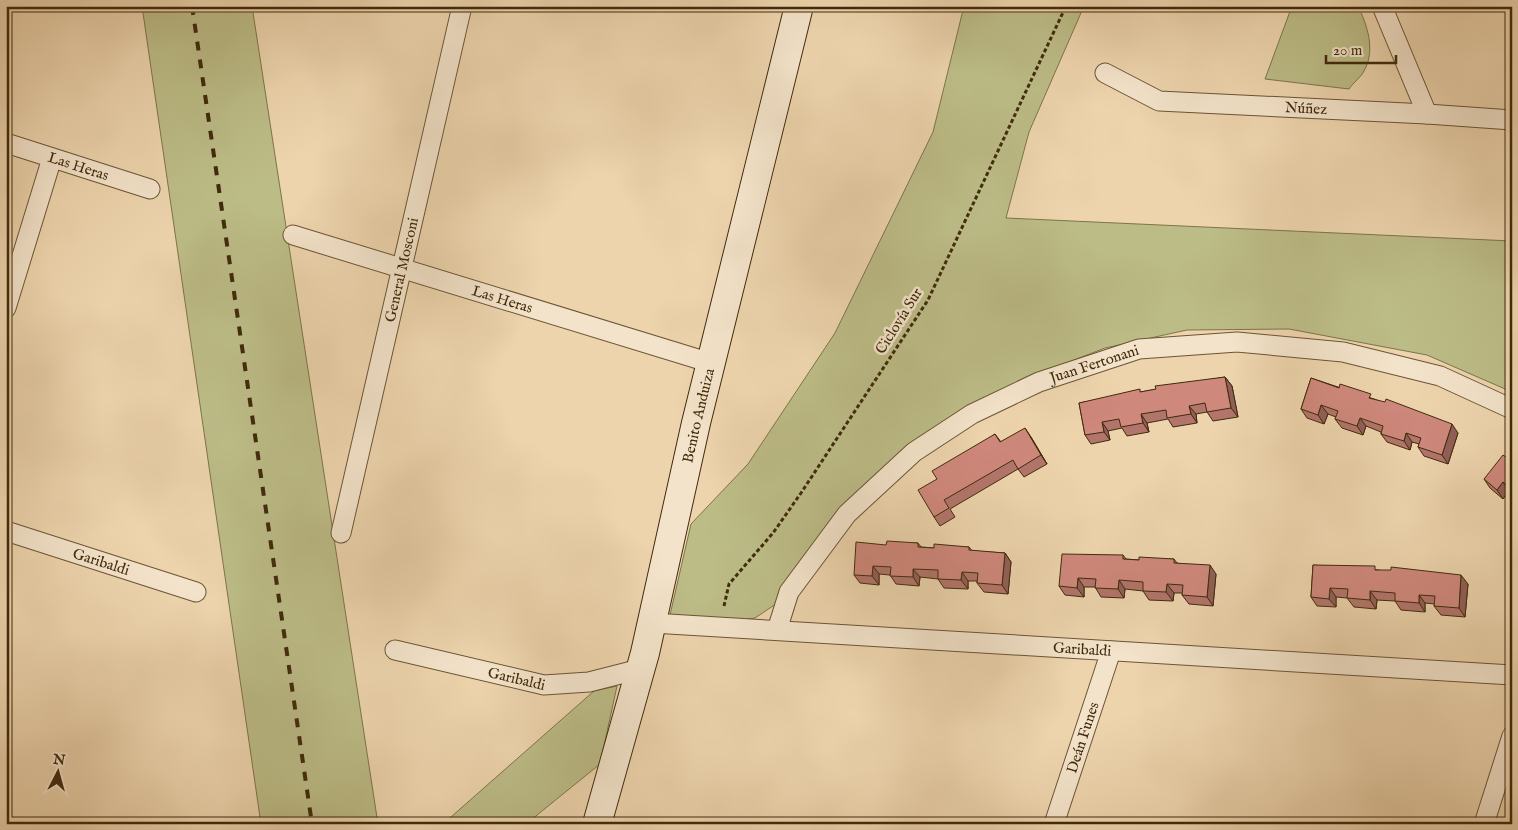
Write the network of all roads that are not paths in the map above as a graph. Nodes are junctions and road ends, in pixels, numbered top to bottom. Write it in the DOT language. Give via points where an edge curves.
graph roads {
  1 [pos="462,6"];
  2 [pos="800,6"];
  3 [pos="1382,6"];
  4 [pos="1105,73"];
  5 [pos="1427,114"];
  6 [pos="1512,120"];
  7 [pos="6,143"];
  8 [pos="52,158"];
  9 [pos="150,189"];
  10 [pos="293,235"];
  11 [pos="402,269"];
  12 [pos="6,308"];
  13 [pos="711,363"];
  14 [pos="1512,409"];
  15 [pos="6,530"];
  16 [pos="340,533"];
  17 [pos="196,592"];
  18 [pos="652,623"];
  19 [pos="777,630"];
  20 [pos="394,650"];
  21 [pos="1111,651"];
  22 [pos="640,669"];
  23 [pos="1512,675"];
  24 [pos="1512,736"];
  25 [pos="597,824"];
  26 [pos="1054,824"];
  27 [pos="1484,824"];
  1 -- 11 [label="street, General Mosconi"];
  2 -- 13 [label="street, Benito Anduiza"];
  3 -- 5 [label="street"];
  4 -- 5 [label="street, Núñez" via="1159,101"];
  5 -- 6 [label="street, Núñez"];
  7 -- 8 [label="street, Las Heras"];
  8 -- 9 [label="street, Las Heras"];
  8 -- 12 [label="street"];
  10 -- 11 [label="street, Las Heras"];
  11 -- 13 [label="street, Las Heras"];
  11 -- 16 [label="street, General Mosconi"];
  13 -- 18 [label="street, Benito Anduiza"];
  14 -- 19 [label="street, Juan Fertonani" via="1440,376 1343,352 1237,342 1139,349 1039,382 972,414 914,452 847,514 789,592"];
  15 -- 17 [label="street, Garibaldi"];
  18 -- 19 [label="street, Garibaldi"];
  18 -- 22 [label="street, Benito Anduiza"];
  19 -- 21 [label="street, Garibaldi"];
  20 -- 22 [label="street, Garibaldi" via="544,685 589,682"];
  21 -- 23 [label="street, Garibaldi"];
  21 -- 26 [label="street, Deán Funes"];
  22 -- 25 [label="street, Benito Anduiza"];
  24 -- 27 [label="street"];
}
